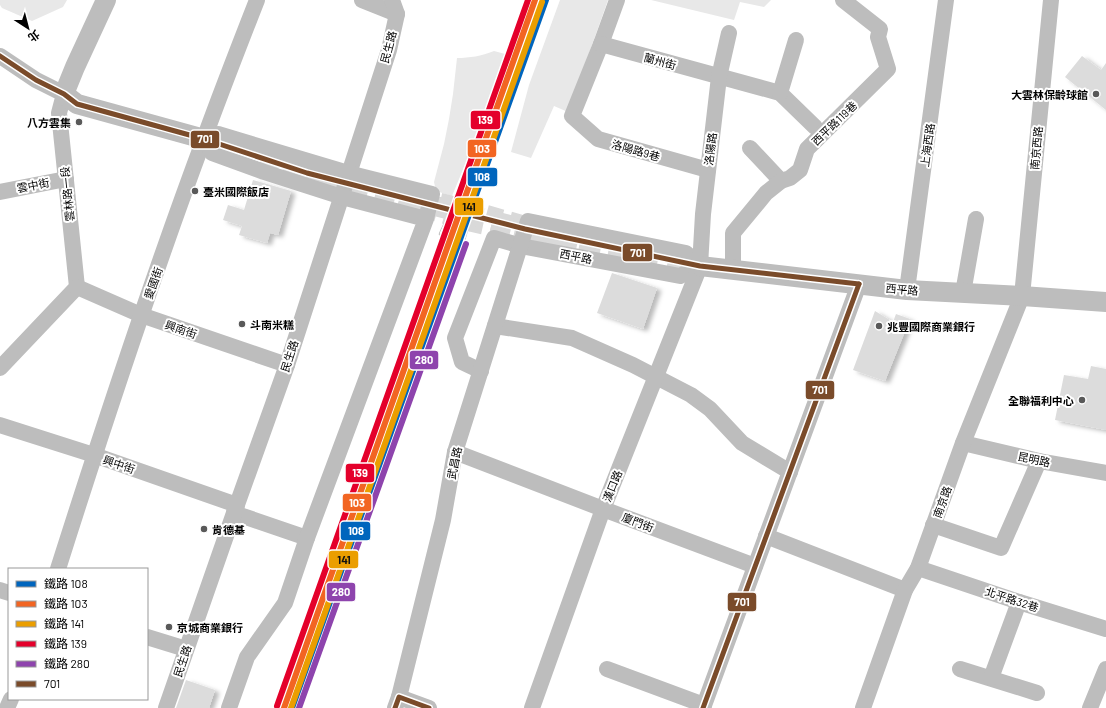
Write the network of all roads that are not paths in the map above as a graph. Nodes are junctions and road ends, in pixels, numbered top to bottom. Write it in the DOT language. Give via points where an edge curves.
graph roads {
  1 [pos="106,0"];
  2 [pos="257,0"];
  3 [pos="362,0"];
  4 [pos="618,0"];
  5 [pos="843,0"];
  6 [pos="946,0"];
  7 [pos="1051,0"];
  8 [pos="394,7"];
  9 [pos="729,33"];
  10 [pos="796,40"];
  11 [pos="601,44"];
  12 [pos="0,56"];
  13 [pos="719,77"];
  14 [pos="64,94"];
  15 [pos="780,94"];
  16 [pos="815,127"];
  17 [pos="204,139"];
  18 [pos="750,148"];
  19 [pos="708,170"];
  20 [pos="348,174"];
  21 [pos="66,179"];
  22 [pos="782,180"];
  23 [pos="0,192"];
  24 [pos="342,197"];
  25 [pos="426,219"];
  26 [pos="976,219"];
  27 [pos="521,246"];
  28 [pos="700,266"];
  29 [pos="733,270"];
  30 [pos="859,284"];
  31 [pos="77,287"];
  32 [pos="908,290"];
  33 [pos="963,293"];
  34 [pos="1022,296"];
  35 [pos="1106,302"];
  36 [pos="141,315"];
  37 [pos="495,326"];
  38 [pos="287,365"];
  39 [pos="0,368"];
  40 [pos="481,371"];
  41 [pos="655,377"];
  42 [pos="0,424"];
  43 [pos="963,443"];
  44 [pos="455,452"];
  45 [pos="94,455"];
  46 [pos="1039,461"];
  47 [pos="790,472"];
  48 [pos="1106,473"];
  49 [pos="235,509"];
  50 [pos="603,509"];
  51 [pos="933,525"];
  52 [pos="766,536"];
  53 [pos="307,538"];
  54 [pos="755,566"];
  55 [pos="58,568"];
  56 [pos="918,568"];
  57 [pos="906,590"];
  58 [pos="1019,602"];
  59 [pos="1106,629"];
  60 [pos="148,637"];
  61 [pos="186,649"];
  62 [pos="607,669"];
  63 [pos="960,669"];
  64 [pos="1106,669"];
  65 [pos="991,678"];
  66 [pos="1037,693"];
  67 [pos="397,702"];
  68 [pos="703,707"];
  69 [pos="166,708"];
  70 [pos="229,708"];
  71 [pos="429,708"];
  72 [pos="532,708"];
  73 [pos="864,708"];
  74 [pos="1090,708"];
  1 -- 14 [label="main road, 雲林路一段"];
  2 -- 17 [label="street, 愛國街"];
  3 -- 8 [label="street"];
  4 -- 11 [label="street"];
  5 -- 22 [label="street, 西平路119巷" via="880,29 878,37 888,69 807,149 800,170 790,178"];
  6 -- 32 [label="street, 上海西路"];
  7 -- 34 [label="street, 南京西路"];
  8 -- 20 [label="street, 民生路" via="389,50"];
  9 -- 13 [label="street, 洛陽路"];
  10 -- 15 [label="street"];
  11 -- 13 [label="street, 蘭州街"];
  11 -- 19 [label="street, 洛陽路9巷" via="572,116 598,139"];
  12 -- 14 [label="street" via="36,80"];
  13 -- 15 [label="street, 蘭州街"];
  13 -- 19 [label="street, 洛陽路"];
  14 -- 17 [label="main road" via="78,104"];
  14 -- 21 [label="street, 雲林路一段" via="59,113"];
  15 -- 16 [label="street"];
  17 -- 20 [label="street" via="218,134"];
  17 -- 24 [label="street" via="212,153"];
  17 -- 36 [label="street, 愛國街"];
  18 -- 22 [label="street"];
  19 -- 28 [label="street, 洛陽路" via="702,214"];
  20 -- 24 [label="street, 民生路"];
  20 -- 25 [label="street" via="432,194"];
  21 -- 23 [label="street, 雲中街"];
  21 -- 31 [label="street, 雲林路一段"];
  22 -- 29 [label="street, 西平路119巷" via="766,193 733,233"];
  24 -- 25 [label="street"];
  24 -- 38 [label="street, 民生路"];
  25 -- 53 [label="street"];
  26 -- 33 [label="street"];
  27 -- 28 [label="street, 西平路" via="680,276"];
  27 -- 28 [label="street, 武昌路" via="528,221 686,253"];
  27 -- 37 [label="street, 武昌路"];
  27 -- 40 [label="street, 西平路" via="494,238 455,338 462,362"];
  28 -- 29 [label="main road, 西平路"];
  28 -- 41 [label="street, 漢口路"];
  29 -- 30 [label="main road, 西平路"];
  30 -- 32 [label="main road, 西平路"];
  30 -- 47 [label="street"];
  31 -- 36 [label="street, 興南街"];
  31 -- 39 [label="street"];
  32 -- 33 [label="main road, 西平路"];
  33 -- 34 [label="main road, 西平路"];
  34 -- 35 [label="main road, 西平路"];
  34 -- 43 [label="street, 南京路"];
  36 -- 38 [label="street, 興南街"];
  36 -- 45 [label="street, 愛國街"];
  37 -- 40 [label="street, 武昌路"];
  37 -- 41 [label="street" via="572,338"];
  38 -- 49 [label="street, 民生路"];
  40 -- 44 [label="street, 武昌路"];
  41 -- 47 [label="street" via="710,409 742,443"];
  41 -- 50 [label="street, 漢口路"];
  42 -- 45 [label="street, 興中街"];
  43 -- 46 [label="street, 昆明路"];
  43 -- 51 [label="street, 南京路"];
  44 -- 50 [label="street, 廈門街"];
  44 -- 67 [label="street, 武昌路" via="443,520"];
  45 -- 49 [label="street, 興中街"];
  45 -- 55 [label="street, 愛國街"];
  46 -- 48 [label="street, 昆明路"];
  46 -- 51 [label="street" via="1001,548"];
  47 -- 52 [label="street"];
  49 -- 53 [label="street, 興中街"];
  49 -- 61 [label="street, 民生路"];
  50 -- 54 [label="street, 廈門街"];
  50 -- 72 [label="street, 漢口路"];
  51 -- 56 [label="street, 南京路"];
  52 -- 54 [label="street"];
  52 -- 57 [label="street"];
  53 -- 70 [label="street" via="285,603 247,657"];
  54 -- 68 [label="street"];
  56 -- 57 [label="street, 南京路"];
  56 -- 58 [label="street, 北平路32巷"];
  57 -- 73 [label="street, 南京路"];
  58 -- 59 [label="street, 北平路32巷"];
  58 -- 65 [label="street"];
  60 -- 61 [label="street"];
  61 -- 69 [label="street, 民生路"];
  62 -- 68 [label="street"];
  63 -- 65 [label="street"];
  64 -- 74 [label="street"];
  65 -- 66 [label="street"];
  67 -- 71 [label="street"];
}
